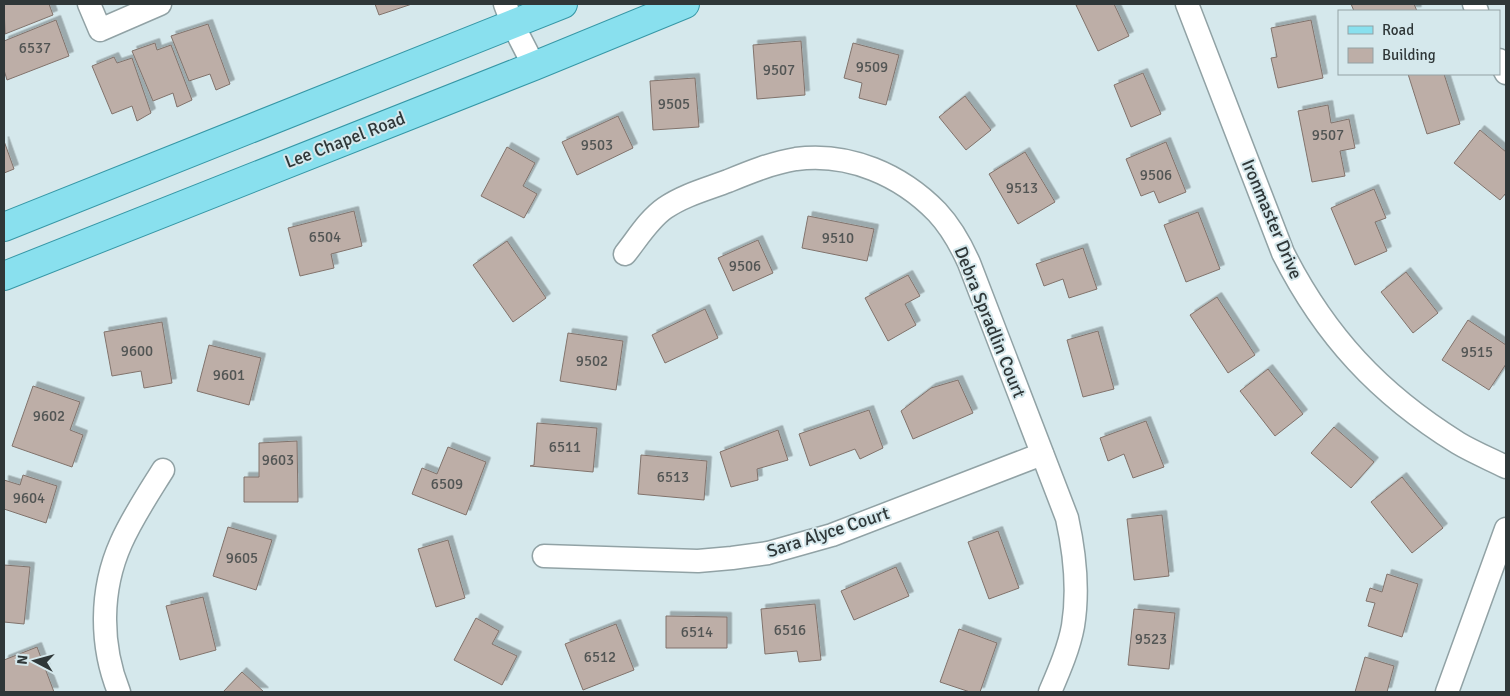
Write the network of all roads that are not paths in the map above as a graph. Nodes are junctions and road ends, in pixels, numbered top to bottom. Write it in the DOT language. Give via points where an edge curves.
graph roads {
  1 [pos="89,4"];
  2 [pos="160,4"];
  3 [pos="563,4"];
  4 [pos="685,4"];
  5 [pos="1194,6"];
  6 [pos="509,14"];
  7 [pos="534,66"];
  8 [pos="4,227"];
  9 [pos="625,254"];
  10 [pos="4,276"];
  11 [pos="1042,454"];
  12 [pos="1506,467"];
  13 [pos="163,470"];
  14 [pos="1506,529"];
  15 [pos="544,556"];
  16 [pos="119,692"];
  17 [pos="1050,692"];
  18 [pos="1448,692"];
  1 -- 2 [label="street" via="100,30"];
  3 -- 6 [label="main road"];
  4 -- 7 [label="main road, Lee Chapel Road"];
  5 -- 12 [label="street, Ironmaster Drive" via="1283,253 1325,324 1368,374 1418,417 1460,444"];
  6 -- 7 [label="street"];
  6 -- 8 [label="main road"];
  7 -- 10 [label="main road, Lee Chapel Road"];
  9 -- 11 [label="street, Debra Spradlin Court" via="664,209 685,197 765,166 797,159 826,158 858,163 885,173 937,212 960,245"];
  11 -- 15 [label="street, Sara Alyce Court" via="832,534 768,552 698,561"];
  11 -- 17 [label="street, Debra Spradlin Court" via="1067,518 1075,554 1072,627"];
  13 -- 16 [label="street" via="120,544 107,586 104,614 106,647"];
  14 -- 18 [label="street"];
}
